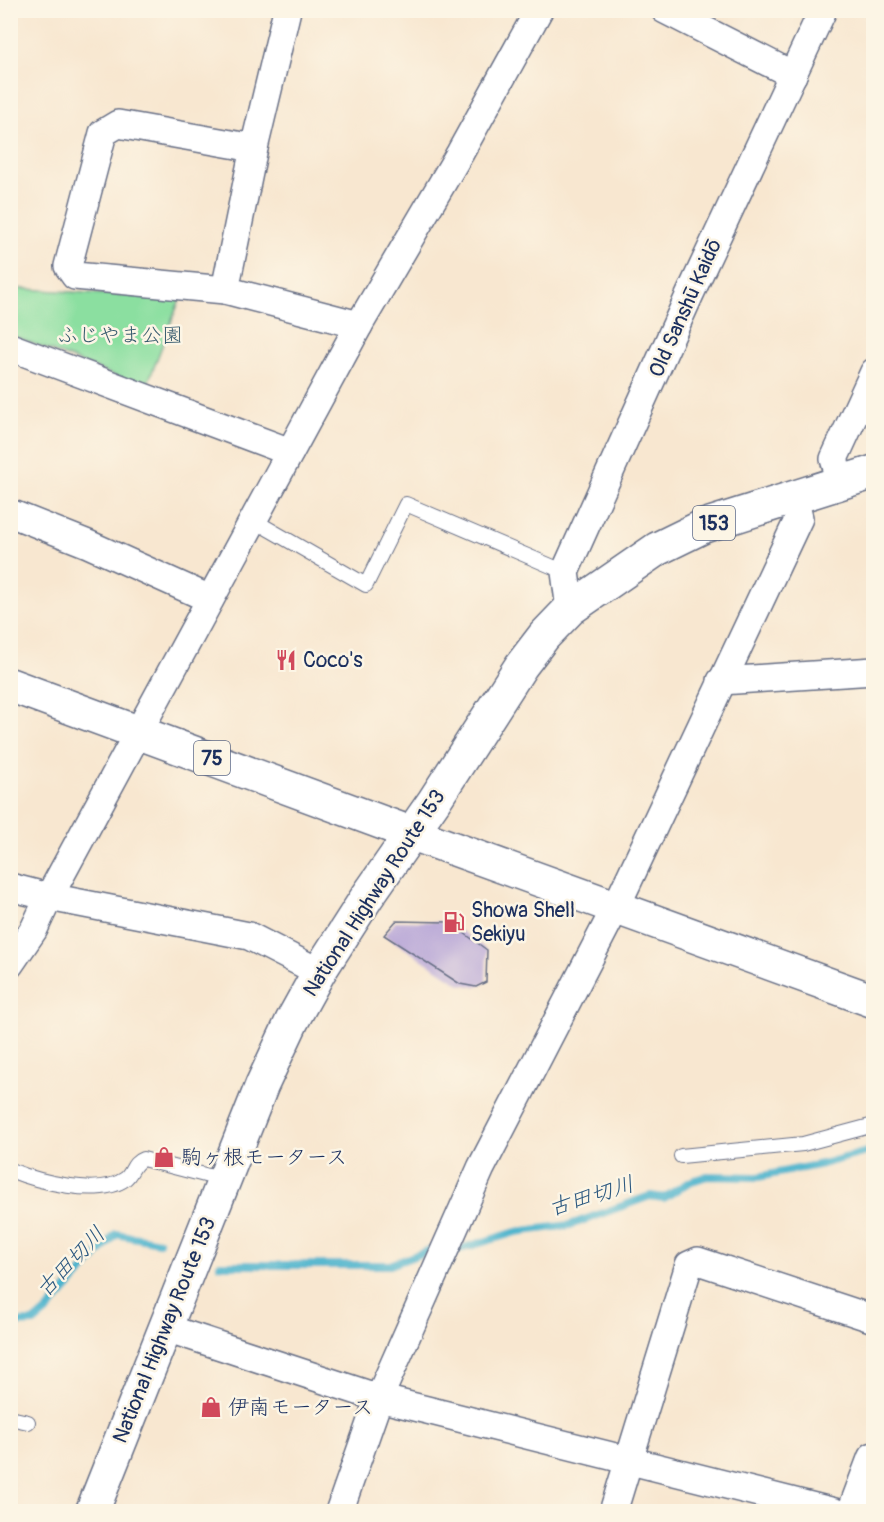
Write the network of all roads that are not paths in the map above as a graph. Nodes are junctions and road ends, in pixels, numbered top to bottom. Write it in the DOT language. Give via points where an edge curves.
graph roads {
  1 [pos="287,10"];
  2 [pos="539,10"];
  3 [pos="665,10"];
  4 [pos="823,10"];
  5 [pos="793,75"];
  6 [pos="254,148"];
  7 [pos="225,290"];
  8 [pos="359,325"];
  9 [pos="10,347"];
  10 [pos="873,372"];
  11 [pos="290,452"];
  12 [pos="873,471"];
  13 [pos="841,481"];
  14 [pos="794,497"];
  15 [pos="10,513"];
  16 [pos="253,520"];
  17 [pos="565,572"];
  18 [pos="210,599"];
  19 [pos="570,609"];
  20 [pos="873,671"];
  21 [pos="721,681"];
  22 [pos="10,685"];
  23 [pos="140,731"];
  24 [pos="413,834"];
  25 [pos="10,887"];
  26 [pos="49,897"];
  27 [pos="616,907"];
  28 [pos="10,964"];
  29 [pos="319,972"];
  30 [pos="873,1001"];
  31 [pos="873,1125"];
  32 [pos="681,1156"];
  33 [pos="10,1170"];
  34 [pos="224,1180"];
  35 [pos="873,1319"];
  36 [pos="166,1328"];
  37 [pos="379,1398"];
  38 [pos="10,1418"];
  39 [pos="28,1422"];
  40 [pos="873,1458"];
  41 [pos="629,1461"];
  42 [pos="92,1512"];
  43 [pos="339,1512"];
  44 [pos="613,1512"];
  45 [pos="835,1512"];
  46 [pos="854,1512"];
  1 -- 6 [label="street"];
  2 -- 8 [label="street"];
  3 -- 5 [label="street"];
  4 -- 5 [label="street, Old Sanshū Kaidō"];
  5 -- 17 [label="street, Old Sanshū Kaidō"];
  6 -- 7 [label="street"];
  6 -- 7 [label="street" via="118,124 103,133 69,266 75,276"];
  7 -- 8 [label="street"];
  8 -- 11 [label="street"];
  9 -- 11 [label="street"];
  10 -- 13 [label="street" via="834,459"];
  11 -- 16 [label="street"];
  12 -- 13 [label="main road, National Highway Route 153 / 153"];
  13 -- 14 [label="main road, National Highway Route 153 / 153"];
  14 -- 19 [label="main road, National Highway Route 153 / 153" via="704,526 657,549"];
  14 -- 21 [label="street" via="799,518"];
  15 -- 18 [label="street"];
  16 -- 17 [label="lane" via="366,585 406,504"];
  16 -- 18 [label="street"];
  17 -- 19 [label="street"];
  18 -- 23 [label="street"];
  19 -- 24 [label="main road, National Highway Route 153 / 153" via="521,666"];
  20 -- 21 [label="street"];
  21 -- 27 [label="street"];
  22 -- 23 [label="main road, 75"];
  23 -- 24 [label="main road, 75"];
  23 -- 26 [label="street"];
  24 -- 27 [label="main road"];
  24 -- 29 [label="main road, National Highway Route 153 / 153"];
  25 -- 26 [label="street"];
  26 -- 28 [label="street" via="34,929"];
  26 -- 29 [label="street" via="249,936"];
  27 -- 30 [label="main road"];
  27 -- 37 [label="street" via="481,1168"];
  29 -- 34 [label="main road, National Highway Route 153 / 153" via="262,1085"];
  31 -- 32 [label="lane" via="803,1144"];
  33 -- 34 [label="lane" via="56,1184 95,1187 126,1179 136,1161 142,1159"];
  34 -- 36 [label="main road, National Highway Route 153 / 153"];
  35 -- 41 [label="street" via="698,1261 689,1265"];
  36 -- 37 [label="street"];
  36 -- 42 [label="main road, National Highway Route 153 / 153"];
  37 -- 41 [label="street"];
  37 -- 43 [label="street"];
  38 -- 39 [label="lane"];
  40 -- 46 [label="main road"];
  41 -- 44 [label="street"];
  41 -- 45 [label="street"];
}
